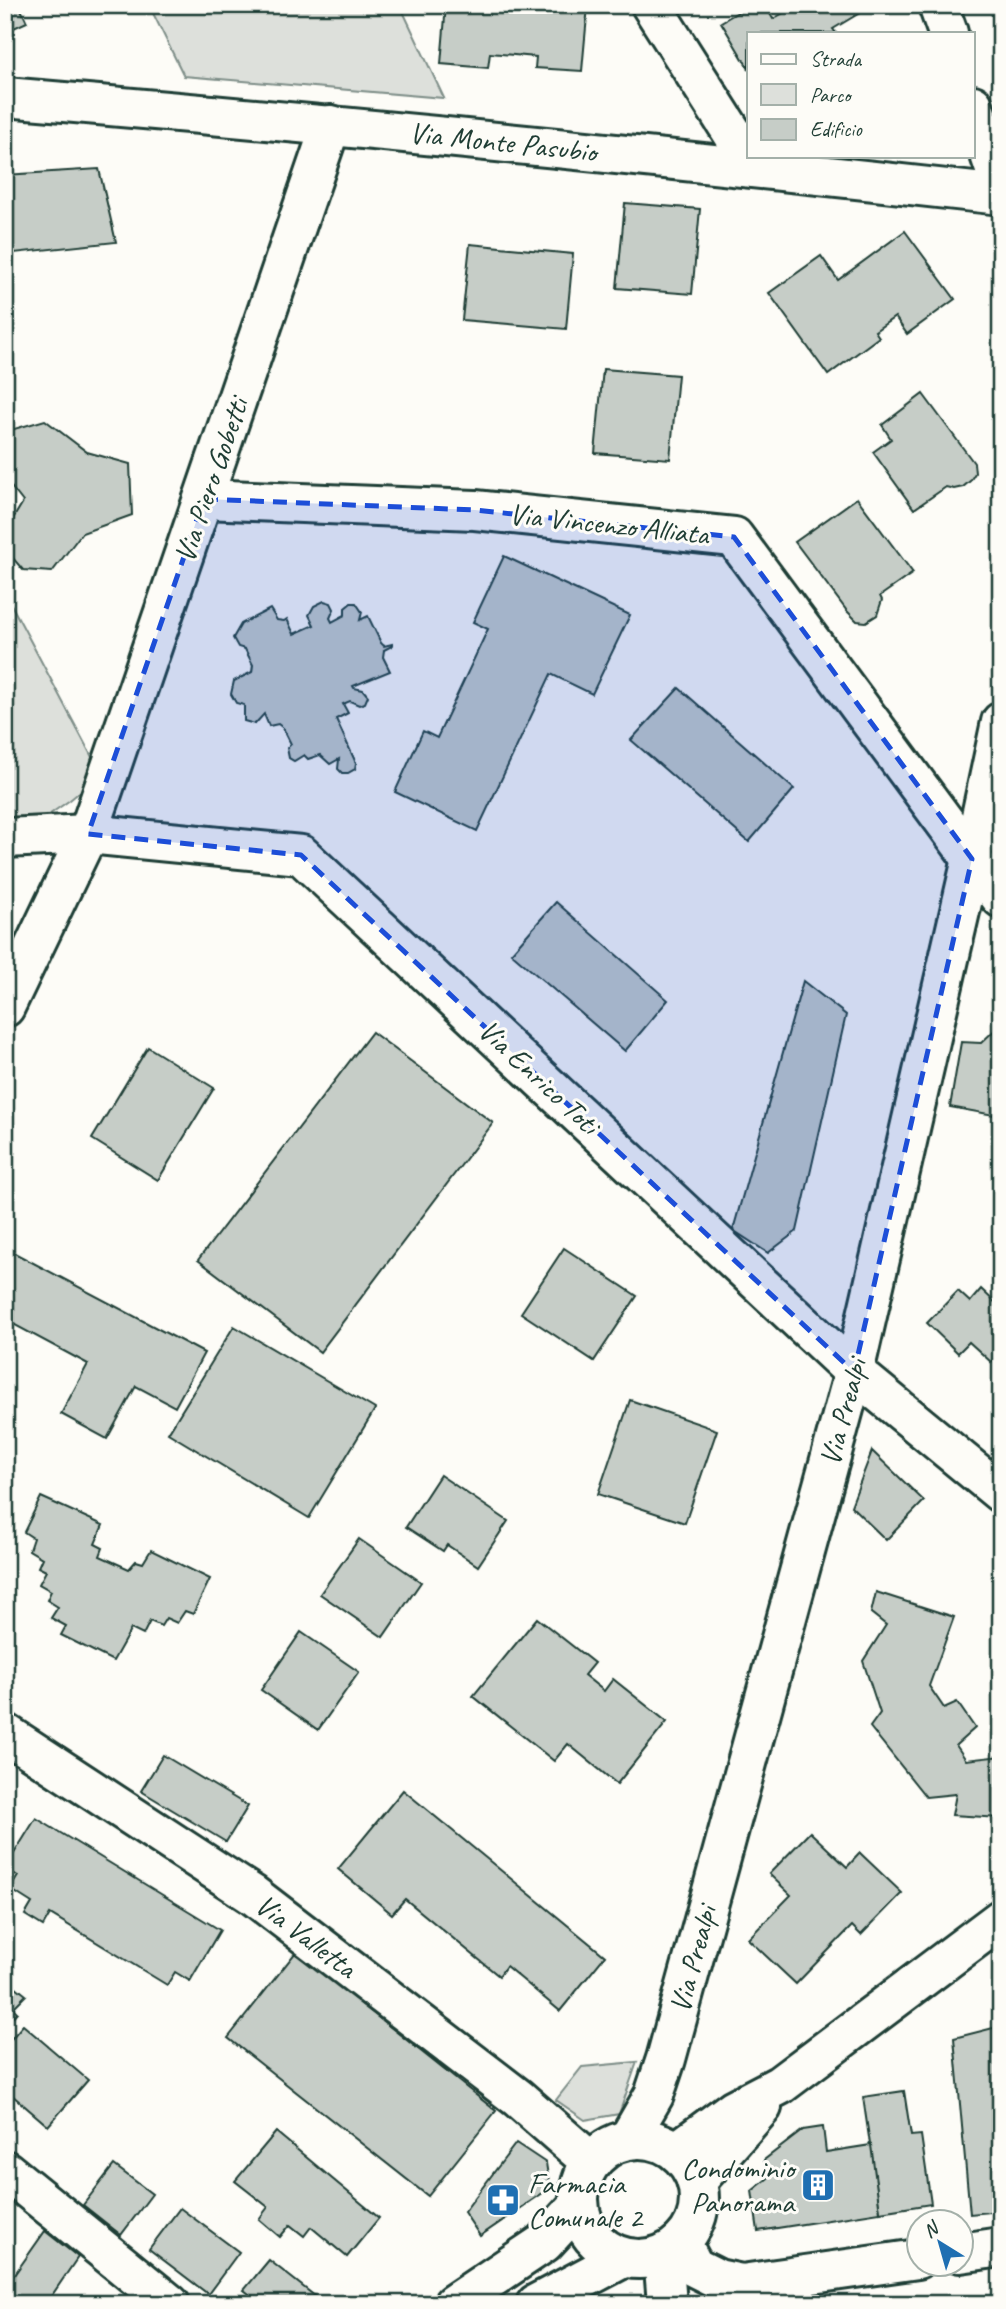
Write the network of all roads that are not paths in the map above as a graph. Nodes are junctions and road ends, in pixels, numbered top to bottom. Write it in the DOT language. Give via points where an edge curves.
graph roads {
  1 [pos="651,5"];
  2 [pos="938,5"];
  3 [pos="948,32"];
  4 [pos="5,97"];
  5 [pos="974,108"];
  6 [pos="331,125"];
  7 [pos="747,156"];
  8 [pos="748,158"];
  9 [pos="754,167"];
  10 [pos="1001,187"];
  11 [pos="1001,195"];
  12 [pos="204,499"];
  13 [pos="1001,722"];
  14 [pos="88,834"];
  15 [pos="5,838"];
  16 [pos="972,859"];
  17 [pos="1001,898"];
  18 [pos="5,1007"];
  19 [pos="854,1372"];
  20 [pos="1001,1493"];
  21 [pos="5,1733"];
  22 [pos="1001,1920"];
  23 [pos="654,2095"];
  24 [pos="628,2140"];
  25 [pos="680,2159"];
  26 [pos="591,2162"];
  27 [pos="5,2170"];
  28 [pos="578,2206"];
  29 [pos="1001,2247"];
  30 [pos="672,2248"];
  31 [pos="974,2251"];
  32 [pos="622,2258"];
  33 [pos="904,2261"];
  34 [pos="170,2304"];
  35 [pos="453,2304"];
  36 [pos="536,2304"];
  37 [pos="667,2304"];
  1 -- 7 [label="street"];
  2 -- 3 [label="street"];
  4 -- 6 [label="street, Via Monte Pasubio"];
  5 -- 10 [label="street"];
  6 -- 9 [label="street, Via Monte Pasubio"];
  6 -- 12 [label="street, Via Piero Gobetti"];
  8 -- 9 [label="street"];
  9 -- 11 [label="street, Via Monte Pasubio"];
  12 -- 14 [label="street, Via Piero Gobetti"];
  12 -- 16 [label="street, Via Vincenzo Alliata" via="475,510 734,537"];
  13 -- 16 [label="street, Via Prealpi"];
  14 -- 15 [label="street, Via Enrico Toti"];
  14 -- 18 [label="street, Via Piero Gobetti"];
  14 -- 19 [label="street, Via Enrico Toti" via="301,855"];
  16 -- 17 [label="street, Via Vincenzo Alliata"];
  16 -- 19 [label="street, Via Prealpi"];
  19 -- 20 [label="street, Via Enrico Toti"];
  19 -- 23 [label="street, Via Prealpi"];
  21 -- 26 [label="street, Via Valletta" via="253,1895 518,2098"];
  22 -- 25 [label="street" via="780,2085 746,2128"];
  23 -- 24 [label="street, Via Prealpi"];
  23 -- 25 [label="street"];
  24 -- 25 [label="street" via="638,2138"];
  24 -- 26 [label="street" via="606,2148"];
  25 -- 30 [label="street" via="699,2200 698,2213 692,2228"];
  26 -- 28 [label="street" via="581,2180"];
  27 -- 34 [label="street"];
  28 -- 32 [label="street" via="592,2239"];
  28 -- 35 [label="street" via="544,2243"];
  29 -- 31 [label="street"];
  30 -- 32 [label="street" via="643,2259"];
  30 -- 33 [label="street" via="694,2267 742,2284"];
  30 -- 37 [label="street"];
  32 -- 36 [label="street"];
}
